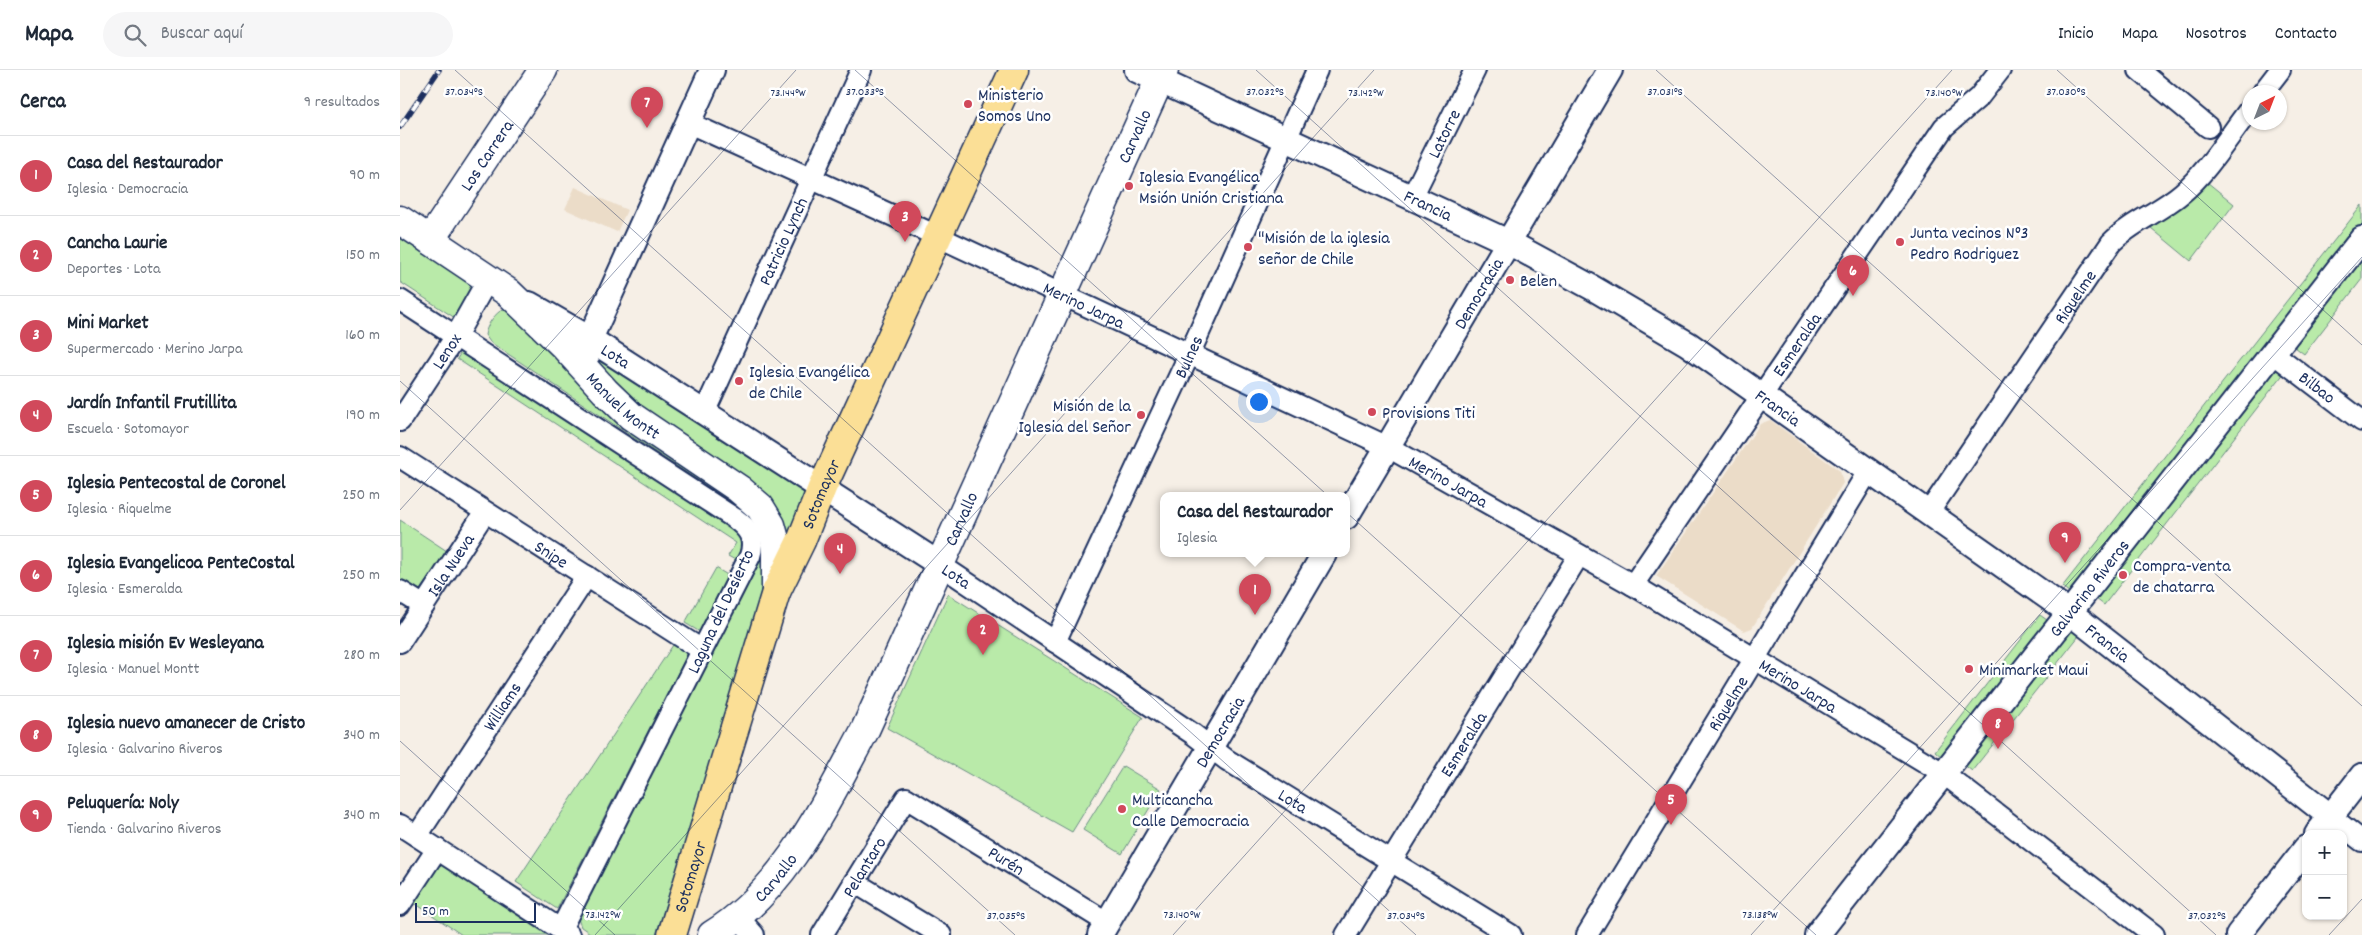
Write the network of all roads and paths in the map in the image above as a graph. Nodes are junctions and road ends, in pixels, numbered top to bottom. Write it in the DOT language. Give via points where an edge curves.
graph roads {
  1 [pos="543,70"];
  2 [pos="712,70"];
  3 [pos="861,70"];
  4 [pos="1014,70"];
  5 [pos="1318,70"];
  6 [pos="1475,70"];
  7 [pos="1610,70"];
  8 [pos="2000,70"];
  9 [pos="2140,70"];
  10 [pos="2276,71"];
  11 [pos="1153,73"];
  12 [pos="2267,85"];
  13 [pos="2242,120"];
  14 [pos="689,123"];
  15 [pos="2208,127"];
  16 [pos="1286,139"];
  17 [pos="812,178"];
  18 [pos="1412,197"];
  19 [pos="400,220"];
  20 [pos="938,236"];
  21 [pos="430,240"];
  22 [pos="2362,240"];
  23 [pos="1508,242"];
  24 [pos="498,286"];
  25 [pos="1061,295"];
  26 [pos="400,300"];
  27 [pos="456,336"];
  28 [pos="590,339"];
  29 [pos="2273,352"];
  30 [pos="1189,355"];
  31 [pos="589,373"];
  32 [pos="1762,395"];
  33 [pos="704,414"];
  34 [pos="400,421"];
  35 [pos="2362,421"];
  36 [pos="1388,446"];
  37 [pos="400,457"];
  38 [pos="1869,470"];
  39 [pos="822,488"];
  40 [pos="1350,510"];
  41 [pos="485,512"];
  42 [pos="1929,512"];
  43 [pos="1579,554"];
  44 [pos="1322,557"];
  45 [pos="939,564"];
  46 [pos="586,576"];
  47 [pos="1633,585"];
  48 [pos="400,591"];
  49 [pos="776,592"];
  50 [pos="424,606"];
  51 [pos="2069,612"];
  52 [pos="400,642"];
  53 [pos="1055,642"];
  54 [pos="702,650"];
  55 [pos="1754,658"];
  56 [pos="1210,747"];
  57 [pos="1943,773"];
  58 [pos="2362,776"];
  59 [pos="906,798"];
  60 [pos="400,825"];
  61 [pos="2324,825"];
  62 [pos="417,836"];
  63 [pos="2362,841"];
  64 [pos="437,848"];
  65 [pos="2302,853"];
  66 [pos="1392,861"];
  67 [pos="854,882"];
  68 [pos="400,905"];
  69 [pos="746,926"];
  70 [pos="1104,929"];
  71 [pos="565,932"];
  72 [pos="672,935"];
  73 [pos="712,935"];
  74 [pos="822,935"];
  75 [pos="941,935"];
  76 [pos="1346,935"];
  77 [pos="1511,935"];
  78 [pos="1588,935"];
  79 [pos="1817,935"];
  80 [pos="2154,935"];
  81 [pos="2238,935"];
  1 -- 21 [label="main road, Los Carrera"];
  2 -- 14 [label="street, Manuel Montt"];
  3 -- 17 [label="street, Patricio Lynch"];
  4 -- 20 [label="main road, Sotomayor"];
  5 -- 16 [label="street, Bulnes"];
  6 -- 18 [label="street, Latorre"];
  7 -- 23 [label="street, Democracia"];
  8 -- 32 [label="street, Esmeralda" via="1979,97 1944,127"];
  9 -- 15 [label="street"];
  10 -- 12 [label="street"];
  11 -- 16 [label="street, Francia"];
  11 -- 25 [label="main road, Carvallo"];
  13 -- 42 [label="street, Riquelme" via="2190,186 2111,243"];
  14 -- 17 [label="street, Merino Jarpa"];
  14 -- 28 [label="street, Manuel Montt"];
  16 -- 18 [label="street, Francia"];
  16 -- 30 [label="street, Bulnes"];
  17 -- 20 [label="street, Merino Jarpa"];
  17 -- 33 [label="street, Patricio Lynch"];
  18 -- 23 [label="street, Francia"];
  19 -- 21 [label="main road, Lota"];
  20 -- 25 [label="street, Merino Jarpa"];
  20 -- 39 [label="main road, Sotomayor"];
  21 -- 24 [label="main road, Lota"];
  22 -- 29 [label="street, Galvarino Riveros"];
  23 -- 32 [label="street, Francia" via="1634,311"];
  23 -- 36 [label="street, Democracia"];
  24 -- 27 [label="street, Lenox"];
  24 -- 28 [label="street, Lota"];
  24 -- 31 [label="main road" via="565,346"];
  25 -- 30 [label="street, Merino Jarpa"];
  25 -- 45 [label="main road, Carvallo"];
  26 -- 27 [label="street, Laguna del Desierto"];
  27 -- 34 [label="street, Lenox"];
  27 -- 54 [label="street, Laguna del Desierto" via="748,530 752,542 750,556"];
  28 -- 31 [label="street, Manuel Montt"];
  28 -- 33 [label="street, Lota"];
  29 -- 35 [label="street, Bilbao"];
  29 -- 51 [label="street, Galvarino Riveros"];
  30 -- 36 [label="street, Merino Jarpa"];
  30 -- 53 [label="street, Bulnes"];
  31 -- 49 [label="main road, Manuel Montt" via="631,416 739,489 760,507 771,525 776,543"];
  32 -- 38 [label="street, Francia"];
  32 -- 47 [label="street, Esmeralda"];
  33 -- 39 [label="street, Lota"];
  36 -- 40 [label="street, Democracia"];
  36 -- 43 [label="street, Merino Jarpa"];
  37 -- 41 [label="street, Snipe"];
  38 -- 42 [label="street, Francia"];
  38 -- 55 [label="street, Riquelme"];
  39 -- 45 [label="street, Lota"];
  39 -- 49 [label="main road, Sotomayor" via="801,542"];
  41 -- 46 [label="street, Snipe"];
  41 -- 50 [label="street, Isla Nueva"];
  42 -- 51 [label="street, Francia"];
  43 -- 47 [label="street, Merino Jarpa"];
  43 -- 66 [label="street, Esmeralda"];
  44 -- 56 [label="street, Democracia"];
  45 -- 53 [label="street, Lota"];
  45 -- 69 [label="main road, Carvallo" via="881,697 844,770 783,869 760,898"];
  46 -- 54 [label="street, Snipe"];
  46 -- 62 [label="street, Williams"];
  47 -- 55 [label="street, Merino Jarpa"];
  48 -- 50 [label="street"];
  49 -- 72 [label="main road, Sotomayor"];
  50 -- 52 [label="street, Isla Nueva"];
  51 -- 57 [label="street, Galvarino Riveros"];
  51 -- 61 [label="street, Francia"];
  53 -- 56 [label="street, Lota"];
  54 -- 71 [label="street, Laguna del Desierto"];
  55 -- 57 [label="street, Merino Jarpa"];
  55 -- 78 [label="street, Riquelme"];
  56 -- 66 [label="street, Lota"];
  56 -- 70 [label="street, Democracia"];
  57 -- 79 [label="street, Galvarino Riveros"];
  57 -- 80 [label="street, Merino Jarpa"];
  58 -- 61 [label="street"];
  59 -- 67 [label="street, Pelantaro"];
  59 -- 70 [label="street, Purén"];
  60 -- 62 [label="street"];
  61 -- 63 [label="street, Francia"];
  62 -- 64 [label="street"];
  64 -- 68 [label="street"];
  64 -- 71 [label="street"];
  65 -- 81 [label="street"];
  66 -- 76 [label="street, Esmeralda"];
  66 -- 77 [label="street, Lota"];
  67 -- 74 [label="street, Pelantaro"];
  67 -- 75 [label="street"];
  69 -- 73 [label="main road, Carvallo"];
}
